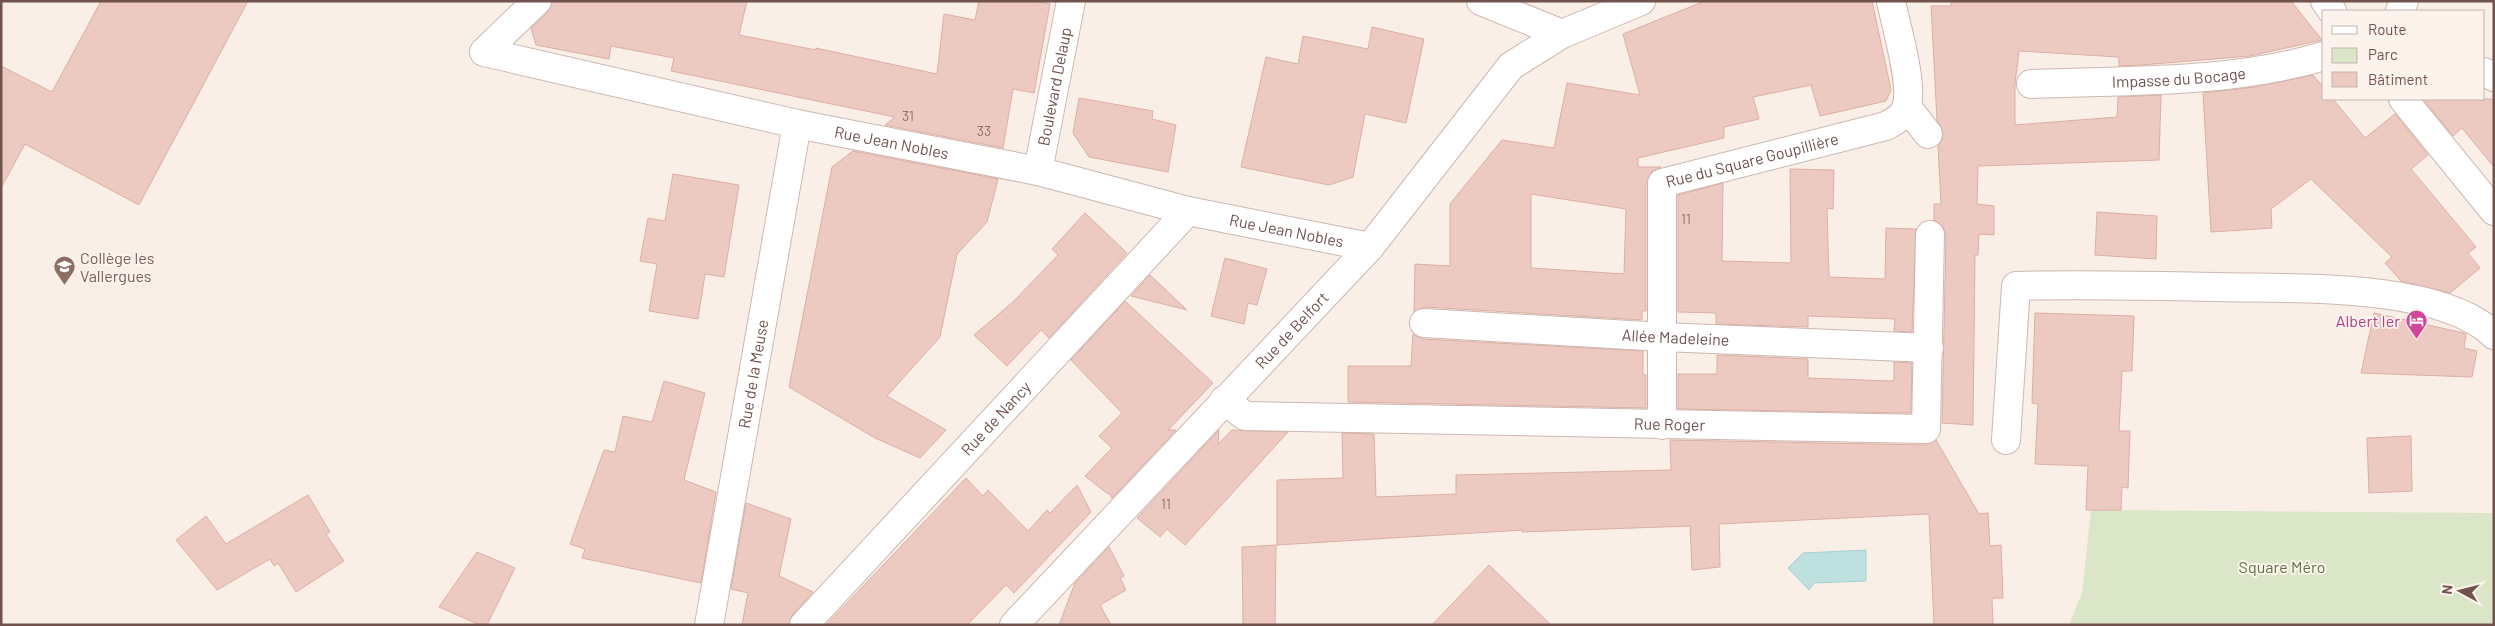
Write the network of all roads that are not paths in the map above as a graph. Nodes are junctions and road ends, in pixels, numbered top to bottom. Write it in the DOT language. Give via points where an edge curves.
graph roads {
  1 [pos="537,1"];
  2 [pos="1071,1"];
  3 [pos="1481,1"];
  4 [pos="1640,1"];
  5 [pos="1891,1"];
  6 [pos="1562,34"];
  7 [pos="2322,57"];
  8 [pos="2031,84"];
  9 [pos="2405,100"];
  10 [pos="1907,107"];
  11 [pos="797,124"];
  12 [pos="1928,134"];
  13 [pos="1038,171"];
  14 [pos="1188,211"];
  15 [pos="2494,211"];
  16 [pos="1930,234"];
  17 [pos="1370,247"];
  18 [pos="1424,323"];
  19 [pos="2494,335"];
  20 [pos="1663,337"];
  21 [pos="1929,348"];
  22 [pos="1224,400"];
  23 [pos="1662,424"];
  24 [pos="2006,440"];
  25 [pos="710,625"];
  26 [pos="804,625"];
  27 [pos="1014,625"];
  1 -- 11 [label="street, Rue Jean Nobles" via="484,52"];
  2 -- 13 [label="street, Boulevard Delaup"];
  3 -- 6 [label="street"];
  4 -- 6 [label="street"];
  5 -- 10 [label="street" via="1909,89"];
  6 -- 17 [label="street, Rue de Belfort" via="1511,66"];
  7 -- 8 [label="street, Impasse du Bocage" via="2242,75"];
  9 -- 15 [label="street"];
  10 -- 12 [label="street"];
  10 -- 20 [label="street, Rue du Square Goupillière" via="1899,119 1886,126 1662,183"];
  11 -- 13 [label="street, Rue Jean Nobles"];
  11 -- 25 [label="street, Rue de la Meuse"];
  13 -- 14 [label="street, Rue Jean Nobles"];
  14 -- 17 [label="street, Rue Jean Nobles"];
  14 -- 26 [label="street, Rue de Nancy"];
  16 -- 21 [label="street, Rue Roger"];
  17 -- 22 [label="street, Rue de Belfort"];
  18 -- 20 [label="street, Allée Madeleine"];
  19 -- 24 [label="street" via="2453,310 2405,298 2334,290 2089,284 2016,286"];
  20 -- 21 [label="street, Allée Madeleine"];
  20 -- 23 [label="street, Rue du Square Goupillière"];
  21 -- 23 [label="street, Rue Roger" via="1926,429"];
  22 -- 23 [label="street, Rue Roger" via="1245,416"];
  22 -- 27 [label="street, Rue de Belfort"];
}
